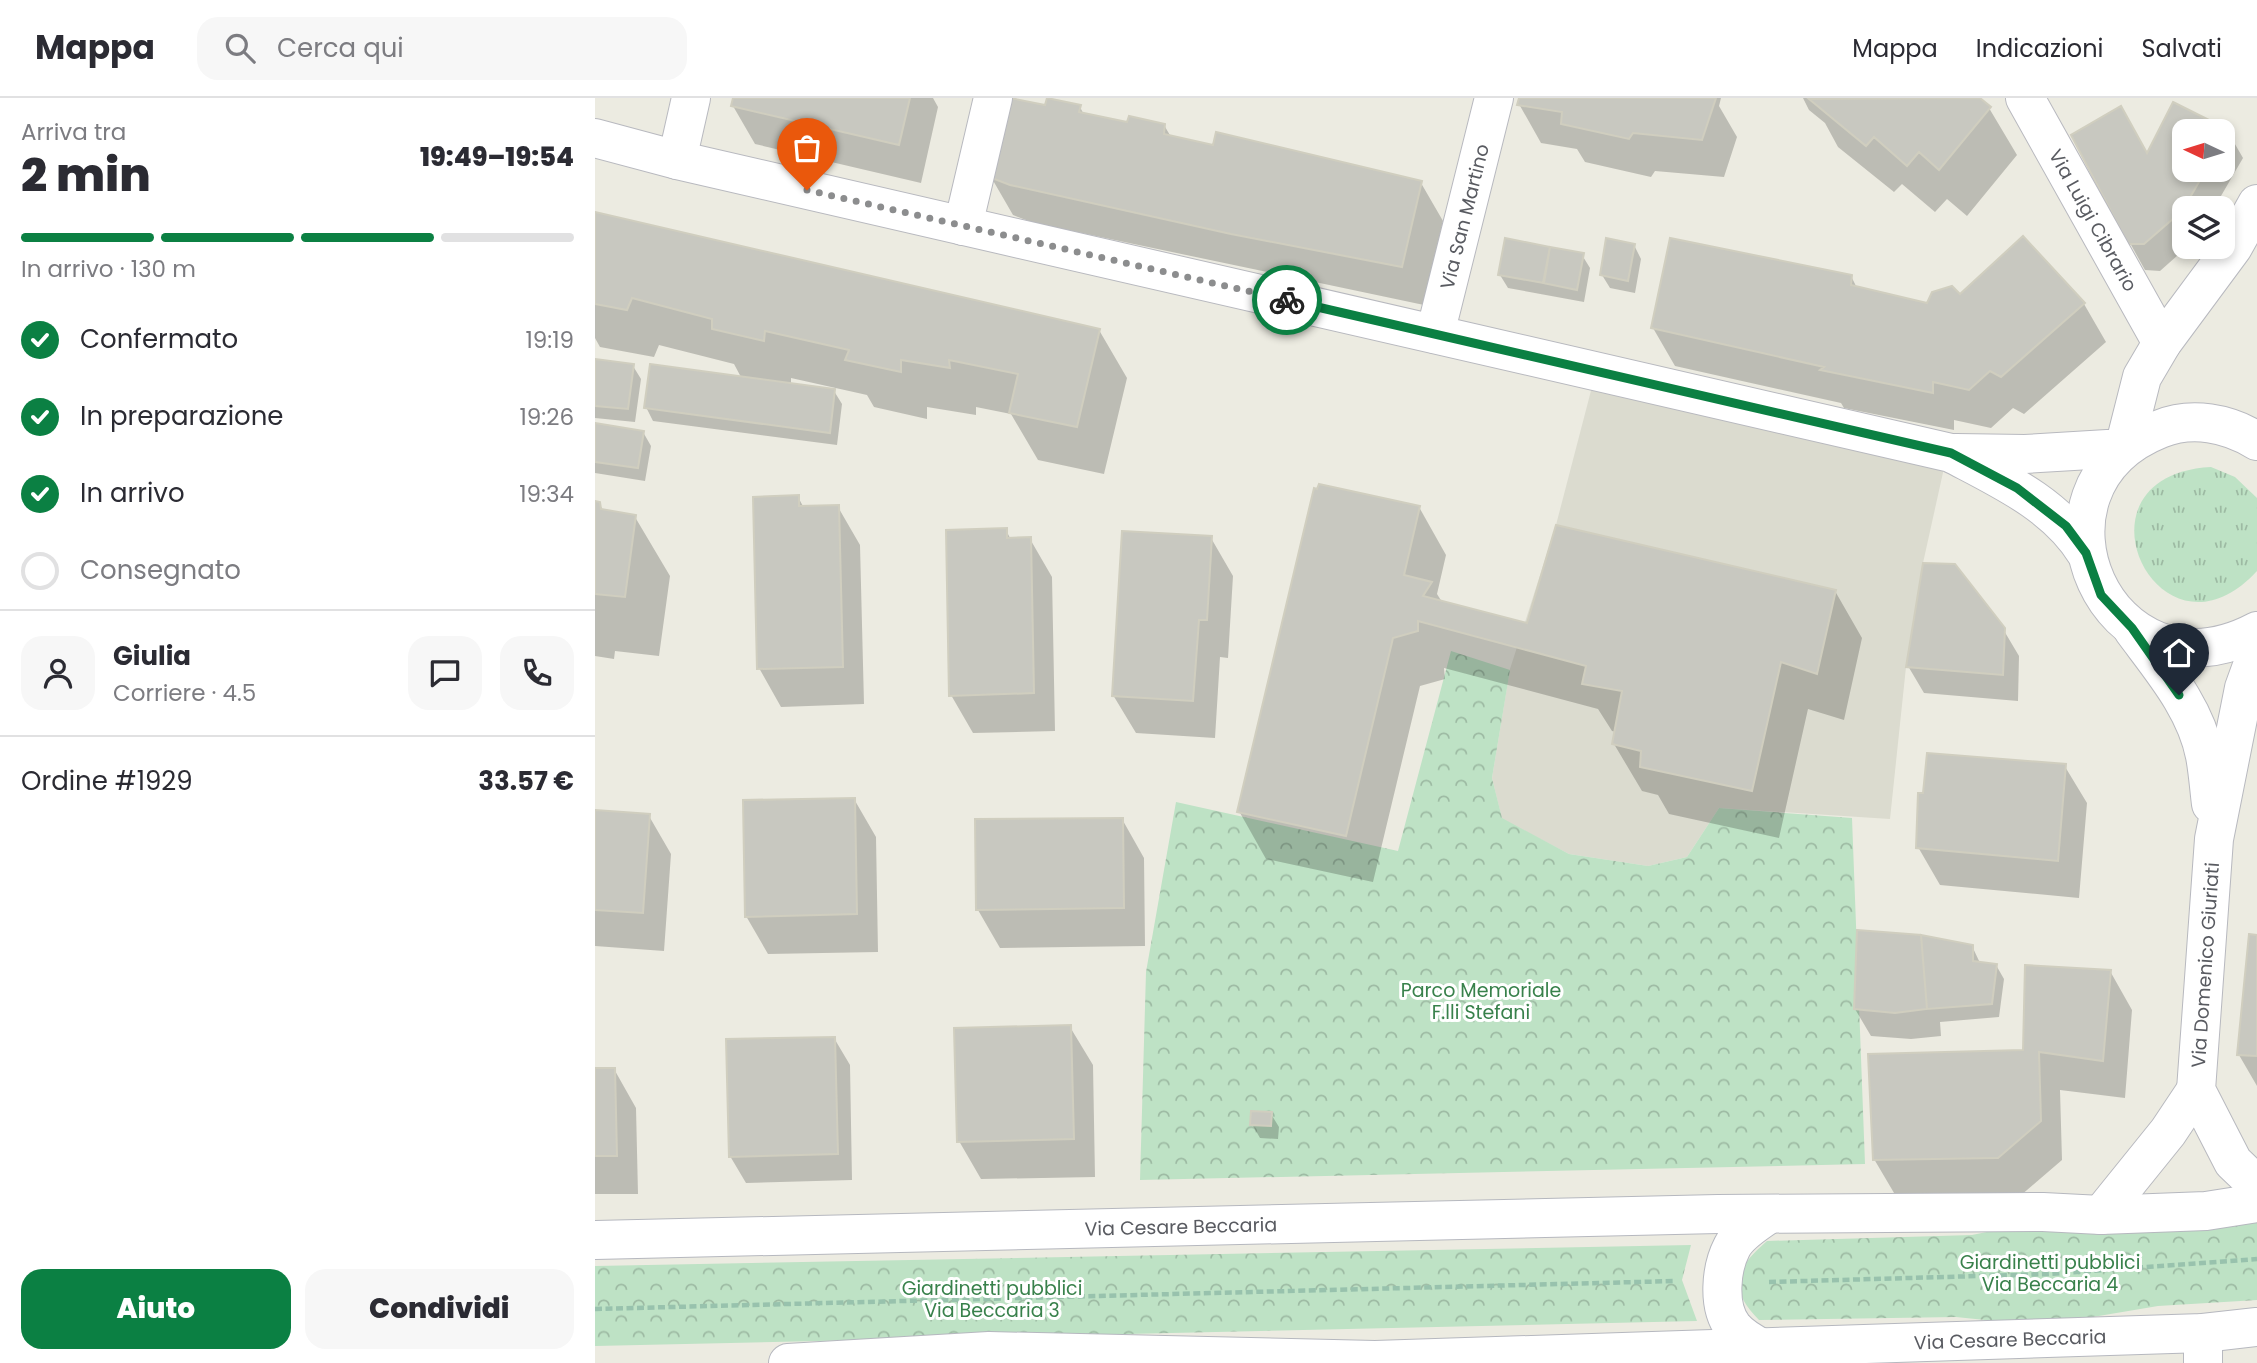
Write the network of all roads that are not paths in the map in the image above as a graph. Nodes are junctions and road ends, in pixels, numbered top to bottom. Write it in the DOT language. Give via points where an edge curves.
graph roads {
  1 [pos="691,98"];
  2 [pos="993,98"];
  3 [pos="1494,98"];
  4 [pos="2025,98"];
  5 [pos="595,138"];
  6 [pos="677,160"];
  7 [pos="2257,204"];
  8 [pos="963,226"];
  9 [pos="1434,334"];
  10 [pos="2162,343"];
  11 [pos="2257,441"];
  12 [pos="2124,449"];
  13 [pos="1951,453"];
  14 [pos="2086,553"];
  15 [pos="2132,628"];
  16 [pos="2257,631"];
  17 [pos="2257,652"];
  18 [pos="2214,839"];
  19 [pos="2196,1090"];
  20 [pos="2257,1185"];
  21 [pos="2257,1203"];
  22 [pos="1769,1214"];
  23 [pos="2101,1214"];
  24 [pos="595,1240"];
  25 [pos="2257,1327"];
  26 [pos="2203,1348"];
  27 [pos="1764,1356"];
  28 [pos="989,1357"];
  29 [pos="1375,1362"];
  30 [pos="788,1363"];
  1 -- 6 [label="street"];
  2 -- 8 [label="street"];
  3 -- 9 [label="street, Via San Martino"];
  4 -- 10 [label="street, Via Luigi Cibrario"];
  5 -- 6 [label="street"];
  6 -- 8 [label="street"];
  7 -- 10 [label="street" via="2233,247"];
  8 -- 9 [label="street"];
  9 -- 13 [label="street"];
  10 -- 12 [label="street" via="2142,377"];
  11 -- 12 [label="street" via="2242,431 2193,422 2168,426"];
  12 -- 13 [label="street"];
  12 -- 14 [label="street" via="2099,478 2086,514"];
  13 -- 14 [label="street" via="2017,488 2066,526"];
  14 -- 15 [label="street" via="2101,595"];
  15 -- 16 [label="street" via="2163,644 2199,649 2234,643"];
  15 -- 18 [label="street" via="2195,724 2205,755"];
  17 -- 18 [label="street" via="2244,688"];
  18 -- 19 [label="street, Via Domenico Giuriati"];
  19 -- 20 [label="street, Via Domenico Giuriati" via="2233,1162"];
  19 -- 23 [label="street, Via Domenico Giuriati"];
  21 -- 23 [label="street, Via Cesare Beccaria"];
  22 -- 23 [label="street, Via Cesare Beccaria"];
  22 -- 24 [label="street, Via Cesare Beccaria"];
  22 -- 27 [label="street" via="1733,1245 1723,1282 1724,1308 1731,1325"];
  25 -- 26 [label="street, Via Cesare Beccaria"];
  26 -- 27 [label="street, Via Cesare Beccaria"];
  27 -- 29 [label="street, Via Cesare Beccaria"];
  28 -- 29 [label="street, Via Cesare Beccaria"];
  28 -- 30 [label="street, Via Cesare Beccaria"];
}
